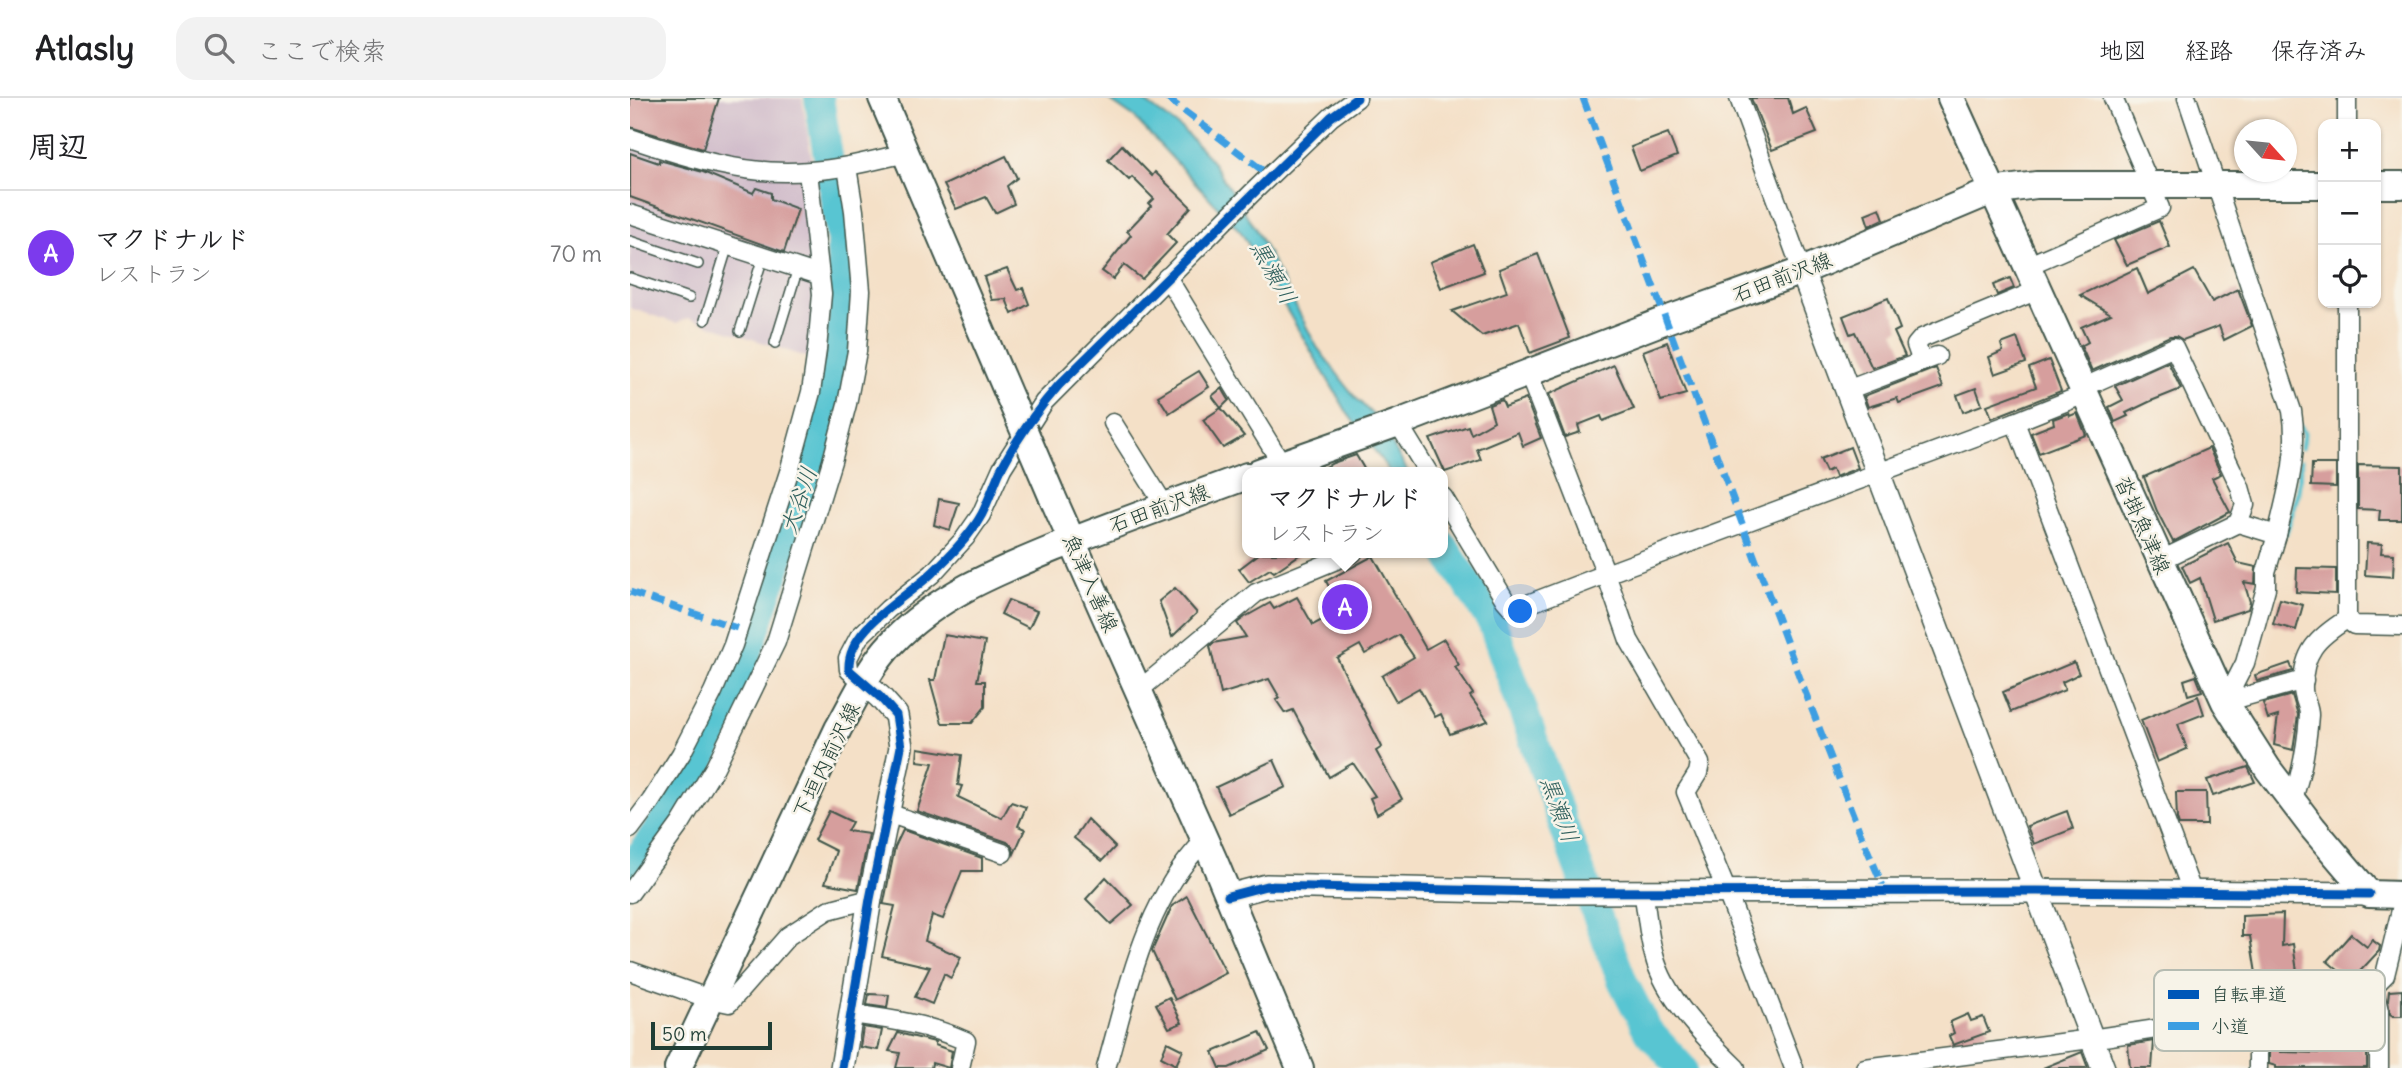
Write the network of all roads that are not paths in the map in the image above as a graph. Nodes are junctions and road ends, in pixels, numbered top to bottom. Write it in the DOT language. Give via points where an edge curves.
graph roads {
  1 [pos="882,98"];
  2 [pos="1357,98"];
  3 [pos="1739,98"];
  4 [pos="1951,98"];
  5 [pos="2113,98"];
  6 [pos="2187,98"];
  7 [pos="2347,98"];
  8 [pos="2347,119"];
  9 [pos="630,138"];
  10 [pos="906,153"];
  11 [pos="846,167"];
  12 [pos="808,172"];
  13 [pos="2151,183"];
  14 [pos="2214,184"];
  15 [pos="2318,185"];
  16 [pos="2381,185"];
  17 [pos="2402,185"];
  18 [pos="1992,191"];
  19 [pos="630,214"];
  20 [pos="630,241"];
  21 [pos="728,246"];
  22 [pos="763,257"];
  23 [pos="698,264"];
  24 [pos="798,268"];
  25 [pos="1802,271"];
  26 [pos="819,275"];
  27 [pos="630,278"];
  28 [pos="1167,278"];
  29 [pos="2033,278"];
  30 [pos="689,298"];
  31 [pos="2347,308"];
  32 [pos="705,320"];
  33 [pos="740,331"];
  34 [pos="775,343"];
  35 [pos="1528,372"];
  36 [pos="1847,390"];
  37 [pos="2083,391"];
  38 [pos="2015,422"];
  39 [pos="1113,423"];
  40 [pos="1398,423"];
  41 [pos="1269,467"];
  42 [pos="1273,467"];
  43 [pos="1425,467"];
  44 [pos="1878,474"];
  45 [pos="1242,479"];
  46 [pos="1448,505"];
  47 [pos="1165,506"];
  48 [pos="2238,523"];
  49 [pos="2277,535"];
  50 [pos="1071,542"];
  51 [pos="1341,558"];
  52 [pos="2159,561"];
  53 [pos="1606,574"];
  54 [pos="2347,619"];
  55 [pos="2402,626"];
  56 [pos="2304,680"];
  57 [pos="864,683"];
  58 [pos="1139,691"];
  59 [pos="2225,702"];
  60 [pos="2292,801"];
  61 [pos="888,813"];
  62 [pos="630,829"];
  63 [pos="1204,841"];
  64 [pos="1003,853"];
  65 [pos="1632,891"];
  66 [pos="2038,891"];
  67 [pos="1727,892"];
  68 [pos="630,893"];
  69 [pos="2193,894"];
  70 [pos="2369,894"];
  71 [pos="2402,895"];
  72 [pos="1228,896"];
  73 [pos="870,899"];
  74 [pos="2402,906"];
  75 [pos="630,971"];
  76 [pos="2385,975"];
  77 [pos="710,999"];
  78 [pos="851,1014"];
  79 [pos="2154,1030"];
  80 [pos="2091,1039"];
  81 [pos="678,1068"];
  82 [pos="842,1068"];
  83 [pos="960,1068"];
  84 [pos="1106,1068"];
  85 [pos="1300,1068"];
  86 [pos="1736,1068"];
  87 [pos="1794,1068"];
  88 [pos="1865,1068"];
  89 [pos="2103,1068"];
  1 -- 10 [label="main road, 魚津入善線"];
  2 -- 28 [label="street" via="1331,117"];
  3 -- 25 [label="street"];
  4 -- 18 [label="main road, 沓掛魚津線"];
  5 -- 13 [label="street"];
  6 -- 14 [label="street"];
  7 -- 8 [label="street"];
  9 -- 12 [label="street" via="705,163"];
  10 -- 11 [label="street"];
  10 -- 50 [label="main road, 魚津入善線, bridge"];
  11 -- 12 [label="street"];
  11 -- 68 [label="street" via="861,291 855,364 832,461 776,642 715,767"];
  12 -- 26 [label="street"];
  13 -- 14 [label="main road, 石田前沢線"];
  13 -- 18 [label="main road, 石田前沢線" via="2036,185"];
  13 -- 29 [label="street" via="2160,208"];
  14 -- 15 [label="main road, 石田前沢線"];
  14 -- 49 [label="street" via="2292,411 2294,462"];
  16 -- 17 [label="main road"];
  18 -- 25 [label="main road, 石田前沢線"];
  18 -- 29 [label="main road, 沓掛魚津線"];
  19 -- 21 [label="street"];
  20 -- 23 [label="lane"];
  21 -- 22 [label="street"];
  21 -- 32 [label="lane"];
  22 -- 24 [label="street"];
  22 -- 33 [label="lane"];
  24 -- 26 [label="street"];
  24 -- 34 [label="lane"];
  25 -- 35 [label="main road, 石田前沢線"];
  25 -- 36 [label="street"];
  26 -- 62 [label="street" via="822,294 811,392 733,645 681,754"];
  27 -- 30 [label="lane"];
  28 -- 41 [label="street"];
  28 -- 57 [label="street" via="1044,402 965,538 932,574 859,638 848,657 849,670"];
  29 -- 36 [label="street" via="1922,338 1916,345 1930,359"];
  29 -- 37 [label="main road, 沓掛魚津線"];
  31 -- 54 [label="street"];
  35 -- 40 [label="main road, 石田前沢線"];
  35 -- 53 [label="street"];
  36 -- 44 [label="street"];
  37 -- 38 [label="street"];
  37 -- 48 [label="street" via="2174,347 2240,488 2245,505"];
  37 -- 52 [label="main road, 沓掛魚津線"];
  38 -- 44 [label="street"];
  38 -- 69 [label="street"];
  39 -- 47 [label="street"];
  40 -- 42 [label="main road, 石田前沢線"];
  40 -- 43 [label="street"];
  44 -- 53 [label="street"];
  44 -- 66 [label="street"];
  45 -- 47 [label="main road, 石田前沢線"];
  46 -- 53 [label="street" via="1511,608"];
  47 -- 50 [label="main road, 石田前沢線"];
  48 -- 49 [label="street"];
  48 -- 52 [label="street"];
  49 -- 59 [label="street" via="2245,663"];
  50 -- 57 [label="main road, 下垣内前沢線" via="970,585 935,608 892,643"];
  50 -- 58 [label="main road, 魚津入善線"];
  51 -- 58 [label="street" via="1256,593"];
  52 -- 59 [label="main road, 沓掛魚津線"];
  53 -- 67 [label="street" via="1629,640 1700,763 1686,792"];
  54 -- 55 [label="street" via="2354,625"];
  54 -- 56 [label="street" via="2323,634 2306,659"];
  56 -- 59 [label="street"];
  56 -- 60 [label="street" via="2309,711 2301,776"];
  57 -- 61 [label="street" via="896,715 901,747"];
  57 -- 77 [label="main road, 下垣内前沢線"];
  58 -- 63 [label="main road, 魚津入善線"];
  59 -- 60 [label="main road, 沓掛魚津線"];
  60 -- 70 [label="main road, 沓掛魚津線"];
  61 -- 64 [label="street"];
  61 -- 73 [label="street"];
  63 -- 72 [label="main road, 魚津入善線"];
  63 -- 84 [label="street" via="1189,856 1147,926"];
  65 -- 67 [label="street"];
  65 -- 72 [label="street" via="1266,886"];
  65 -- 86 [label="street" via="1670,993"];
  66 -- 67 [label="street"];
  66 -- 69 [label="street"];
  66 -- 80 [label="street"];
  67 -- 87 [label="street"];
  69 -- 70 [label="street"];
  70 -- 71 [label="main road"];
  72 -- 85 [label="main road, 魚津入善線"];
  73 -- 77 [label="street" via="828,910 788,936 729,1003"];
  73 -- 78 [label="street"];
  74 -- 76 [label="street"];
  75 -- 77 [label="street"];
  77 -- 81 [label="main road, 下垣内前沢線"];
  78 -- 82 [label="street"];
  78 -- 83 [label="street" via="949,1033 966,1041"];
  79 -- 80 [label="street"];
  80 -- 88 [label="street"];
  80 -- 89 [label="street"];
}
